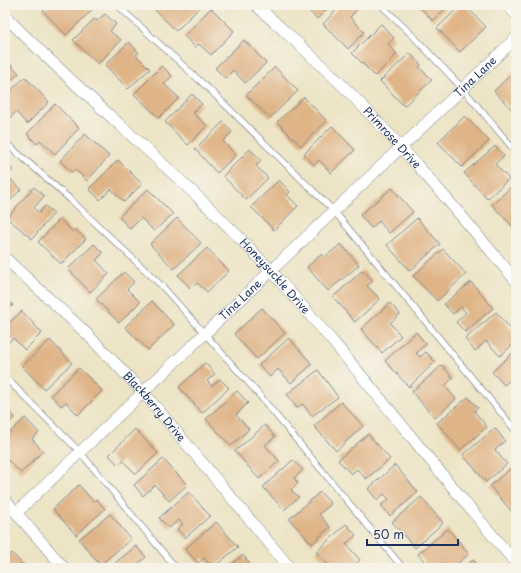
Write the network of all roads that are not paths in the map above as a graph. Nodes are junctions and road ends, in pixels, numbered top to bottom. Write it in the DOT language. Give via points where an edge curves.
graph roads {
  1 [pos="117,5"];
  2 [pos="256,5"];
  3 [pos="381,5"];
  4 [pos="507,5"];
  5 [pos="516,14"];
  6 [pos="5,16"];
  7 [pos="516,38"];
  8 [pos="463,89"];
  9 [pos="5,142"];
  10 [pos="401,148"];
  11 [pos="516,152"];
  12 [pos="334,211"];
  13 [pos="5,258"];
  14 [pos="271,271"];
  15 [pos="516,281"];
  16 [pos="205,334"];
  17 [pos="5,378"];
  18 [pos="144,392"];
  19 [pos="516,431"];
  20 [pos="80,452"];
  21 [pos="5,500"];
  22 [pos="17,512"];
  23 [pos="516,563"];
  24 [pos="64,568"];
  25 [pos="176,568"];
  26 [pos="290,568"];
  27 [pos="403,568"];
  1 -- 12 [label="lane" via="210,90"];
  2 -- 10 [label="street, Primrose Drive" via="346,90"];
  3 -- 8 [label="lane"];
  4 -- 5 [label="street"];
  6 -- 14 [label="street, Honeysuckle Drive" via="81,90 166,166"];
  7 -- 8 [label="street, Tina Lane"];
  8 -- 10 [label="street, Tina Lane"];
  8 -- 11 [label="lane"];
  9 -- 16 [label="lane" via="162,286"];
  10 -- 12 [label="street, Tina Lane"];
  10 -- 15 [label="street, Primrose Drive"];
  12 -- 14 [label="street, Tina Lane"];
  12 -- 19 [label="lane"];
  13 -- 18 [label="street, Blackberry Drive" via="84,331"];
  14 -- 16 [label="street, Tina Lane"];
  14 -- 23 [label="street, Honeysuckle Drive"];
  16 -- 18 [label="street, Tina Lane"];
  16 -- 27 [label="lane"];
  17 -- 20 [label="lane"];
  18 -- 20 [label="street, Tina Lane"];
  18 -- 26 [label="street, Blackberry Drive"];
  20 -- 22 [label="street, Tina Lane"];
  20 -- 25 [label="lane"];
  21 -- 22 [label="street"];
  22 -- 24 [label="street"];
}
